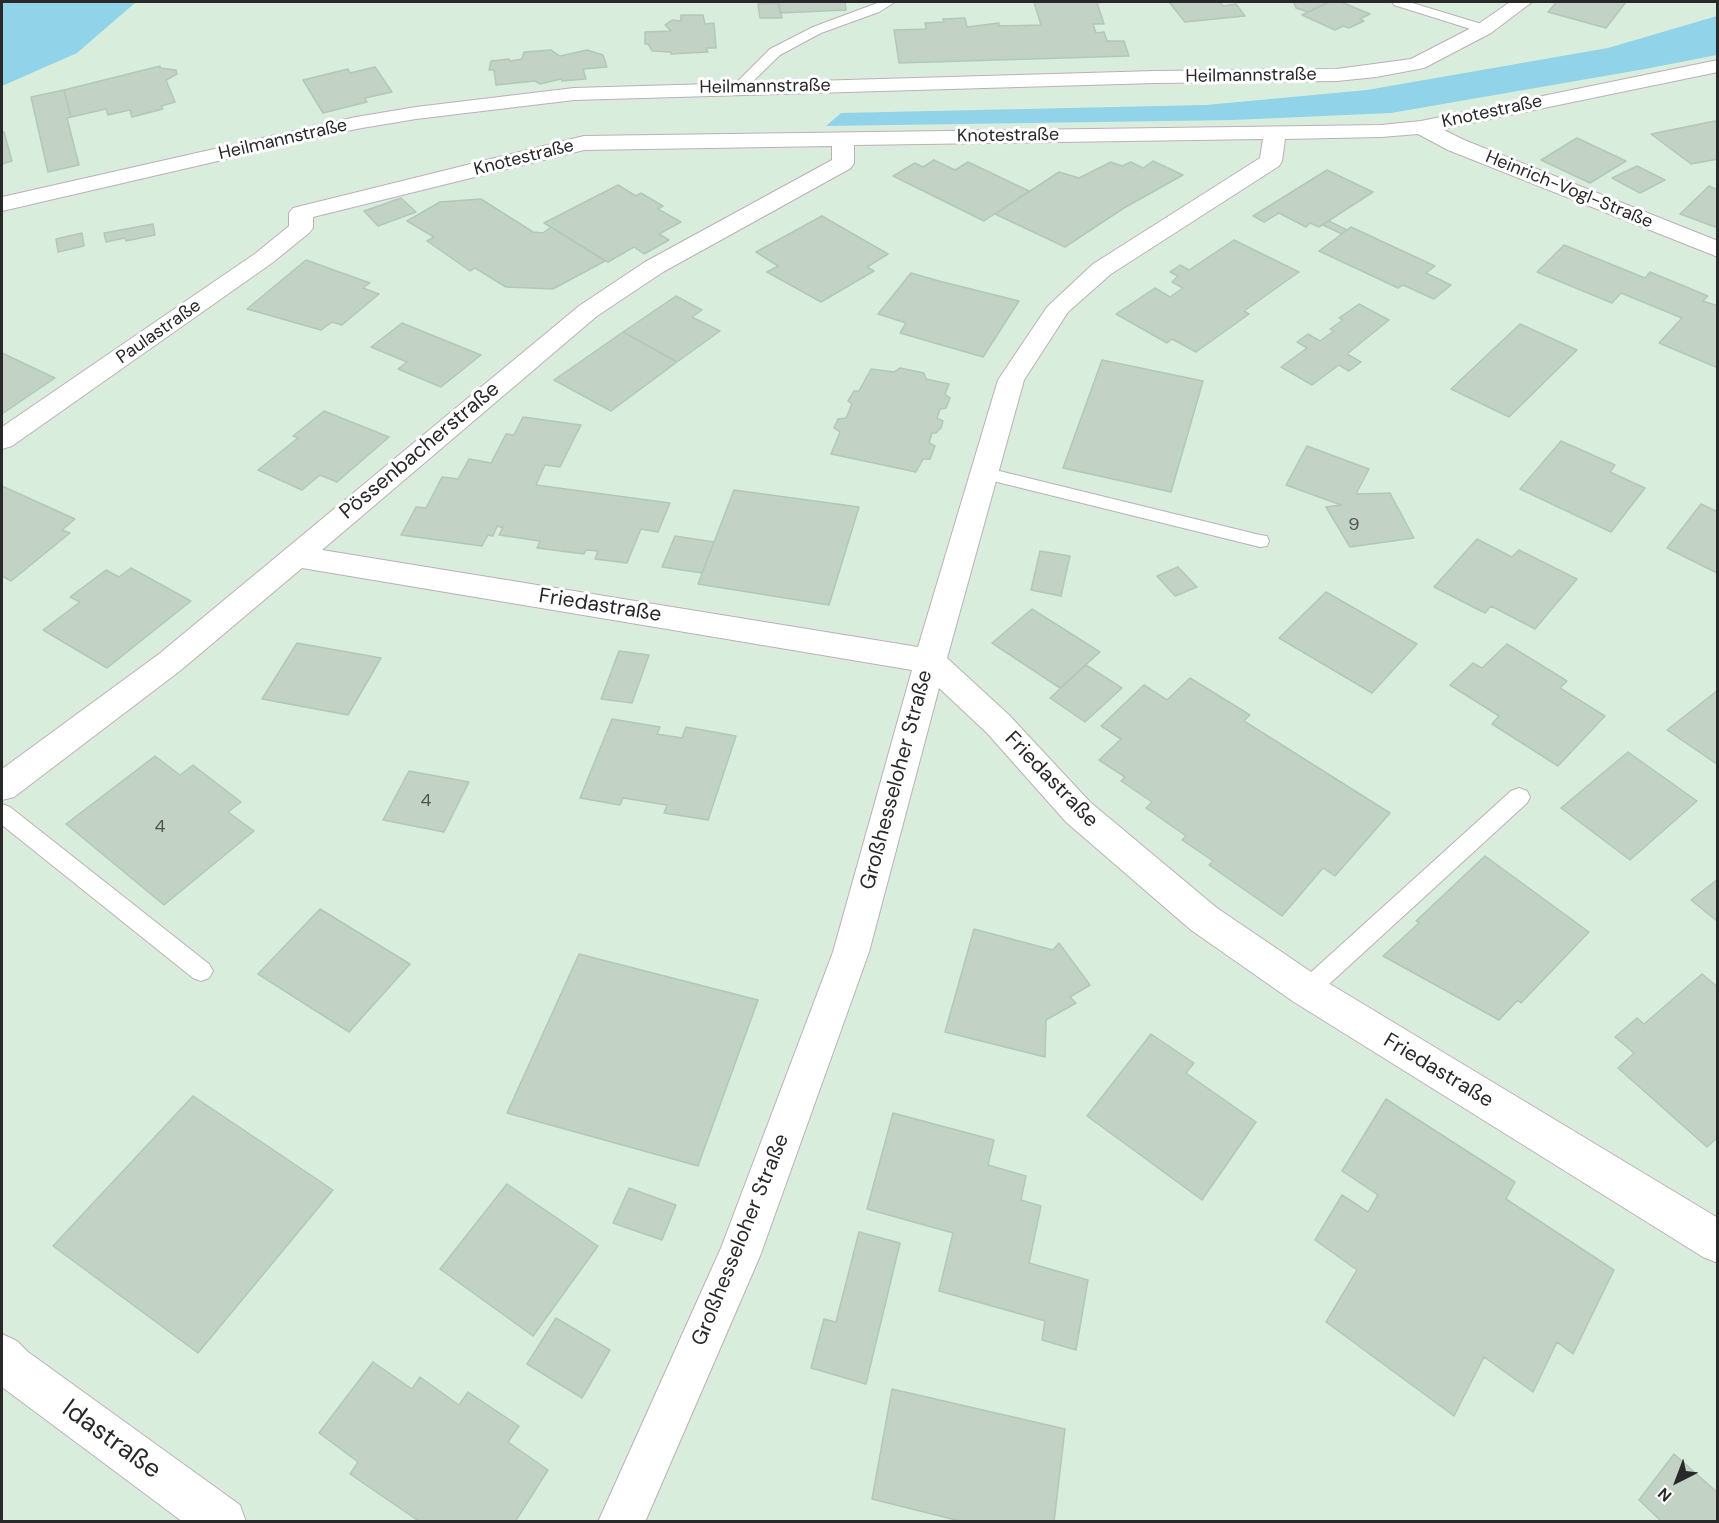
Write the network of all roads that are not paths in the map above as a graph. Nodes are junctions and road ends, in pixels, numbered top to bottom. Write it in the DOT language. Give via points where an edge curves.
graph roads {
  1 [pos="889,2"];
  2 [pos="1398,2"];
  3 [pos="1522,2"];
  4 [pos="1484,29"];
  5 [pos="1718,66"];
  6 [pos="738,88"];
  7 [pos="1421,127"];
  8 [pos="1275,131"];
  9 [pos="843,139"];
  10 [pos="2,204"];
  11 [pos="301,213"];
  12 [pos="1718,250"];
  13 [pos="2,440"];
  14 [pos="983,473"];
  15 [pos="1260,541"];
  16 [pos="294,556"];
  17 [pos="930,661"];
  18 [pos="2,787"];
  19 [pos="1519,797"];
  20 [pos="2,813"];
  21 [pos="201,971"];
  22 [pos="1307,990"];
  23 [pos="1718,1242"];
  24 [pos="2,1356"];
  25 [pos="223,1521"];
  26 [pos="621,1521"];
  1 -- 6 [label="lane" via="817,30 775,52"];
  2 -- 4 [label="lane"];
  3 -- 4 [label="street, Heilmannstraße"];
  4 -- 6 [label="street, Heilmannstraße" via="1417,64 1337,75"];
  5 -- 7 [label="street, Knotestraße"];
  6 -- 10 [label="street, Heilmannstraße" via="574,94 416,113"];
  7 -- 8 [label="street, Knotestraße"];
  7 -- 12 [label="street, Heinrich-Vogl-Straße"];
  8 -- 9 [label="street, Knotestraße"];
  8 -- 14 [label="street, Großhesseloher Straße" via="1271,161 1102,269 1059,307 1011,380"];
  9 -- 11 [label="street, Knotestraße" via="584,143"];
  9 -- 16 [label="street, Pössenbacherstraße" via="843,163 654,267 588,311"];
  11 -- 13 [label="street, Paulastraße" via="301,228 264,258"];
  14 -- 15 [label="lane"];
  14 -- 17 [label="street, Großhesseloher Straße"];
  16 -- 17 [label="street, Friedastraße"];
  16 -- 18 [label="street, Pössenbacherstraße" via="170,662"];
  17 -- 22 [label="street, Friedastraße" via="998,724 1077,812 1204,919"];
  17 -- 26 [label="street, Großhesseloher Straße" via="851,952 739,1256"];
  19 -- 22 [label="lane"];
  20 -- 21 [label="lane"];
  22 -- 23 [label="street, Friedastraße"];
  24 -- 25 [label="street, Idastraße" via="12,1368"];
}
